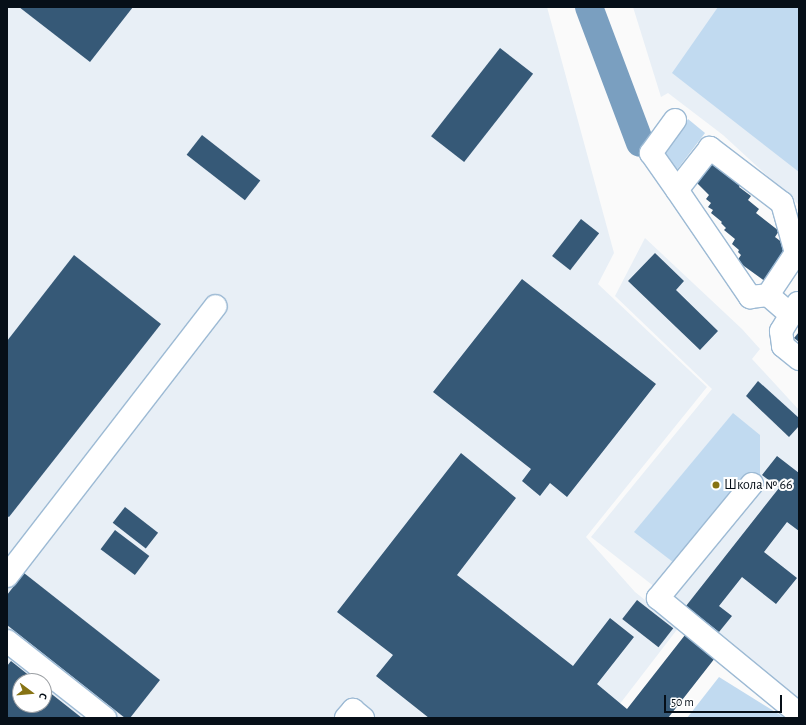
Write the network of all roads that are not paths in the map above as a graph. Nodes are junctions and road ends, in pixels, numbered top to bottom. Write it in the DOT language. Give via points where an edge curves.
graph roads {
  1 [pos="675,120"];
  2 [pos="677,190"];
  3 [pos="768,295"];
  4 [pos="216,306"];
  5 [pos="794,308"];
  6 [pos="799,359"];
  7 [pos="752,484"];
  8 [pos="7,576"];
  9 [pos="7,641"];
  10 [pos="799,714"];
  11 [pos="106,718"];
  12 [pos="346,718"];
  13 [pos="363,718"];
  1 -- 2 [label="lane" via="651,153"];
  2 -- 3 [label="lane" via="750,297"];
  2 -- 3 [label="lane" via="710,148 782,203 796,253"];
  3 -- 5 [label="lane"];
  4 -- 8 [label="lane"];
  5 -- 6 [label="lane" via="781,331 783,346"];
  7 -- 10 [label="lane" via="658,598"];
  9 -- 11 [label="lane"];
  12 -- 13 [label="lane" via="353,710"];
}
